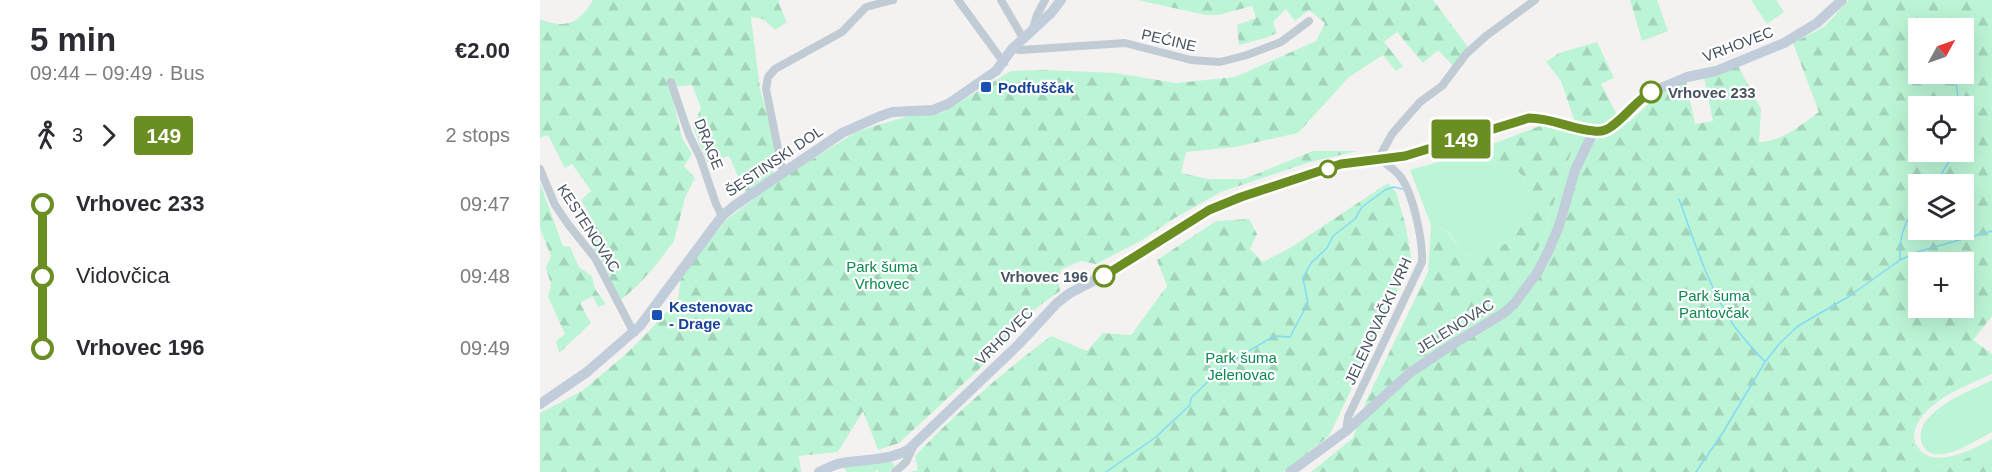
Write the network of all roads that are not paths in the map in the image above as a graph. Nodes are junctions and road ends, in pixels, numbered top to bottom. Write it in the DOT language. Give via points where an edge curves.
graph roads {
  1 [pos="893,0"];
  2 [pos="958,0"];
  3 [pos="1001,0"];
  4 [pos="1045,0"];
  5 [pos="1061,0"];
  6 [pos="1535,0"];
  7 [pos="1842,0"];
  8 [pos="1309,21"];
  9 [pos="1033,28"];
  10 [pos="1023,38"];
  11 [pos="1012,49"];
  12 [pos="1004,63"];
  13 [pos="670,82"];
  14 [pos="1594,131"];
  15 [pos="1381,160"];
  16 [pos="540,169"];
  17 [pos="783,173"];
  18 [pos="722,216"];
  19 [pos="634,333"];
  20 [pos="540,404"];
  21 [pos="1346,431"];
  22 [pos="913,447"];
  23 [pos="895,456"];
  24 [pos="897,470"];
  25 [pos="819,472"];
  26 [pos="1290,472"];
  1 -- 17 [label="street" via="866,8 842,33 771,72 766,89"];
  2 -- 12 [label="street"];
  3 -- 10 [label="street"];
  4 -- 9 [label="street"];
  5 -- 9 [label="street, ŠESTINSKI DOL"];
  6 -- 15 [label="street" via="1466,54 1442,86 1420,102 1392,134"];
  7 -- 14 [label="street, VRHOVEC" via="1817,23 1784,43 1716,71 1663,85 1636,102 1612,126"];
  8 -- 11 [label="street, PEĆINE" via="1281,42 1220,62 1191,60 1125,43"];
  9 -- 10 [label="street, ŠESTINSKI DOL"];
  10 -- 11 [label="street, ŠESTINSKI DOL"];
  11 -- 12 [label="street, ŠESTINSKI DOL"];
  12 -- 17 [label="street, ŠESTINSKI DOL" via="943,107 878,117 837,136"];
  13 -- 18 [label="street, DRAGE"];
  14 -- 15 [label="street, VRHOVEC" via="1529,118"];
  14 -- 21 [label="street, JELENOVAC" via="1575,170 1548,252 1520,296 1504,314 1411,372"];
  15 -- 21 [label="street, JELENOVAČKI VRH" via="1400,175 1410,194 1422,262 1348,417"];
  15 -- 22 [label="street, VRHOVEC" via="1341,164 1209,210 1070,293"];
  16 -- 19 [label="street, KESTENOVAC" via="555,205 595,258"];
  17 -- 18 [label="street, ŠESTINSKI DOL"];
  18 -- 19 [label="street, ŠESTINSKI DOL"];
  19 -- 20 [label="street, ŠESTINSKI DOL"];
  21 -- 26 [label="street, JELENOVAC"];
  22 -- 23 [label="street, VRHOVEC"];
  22 -- 24 [label="street"];
  23 -- 24 [label="street" via="900,463"];
  23 -- 25 [label="street, VRHOVEC" via="841,463"];
}
